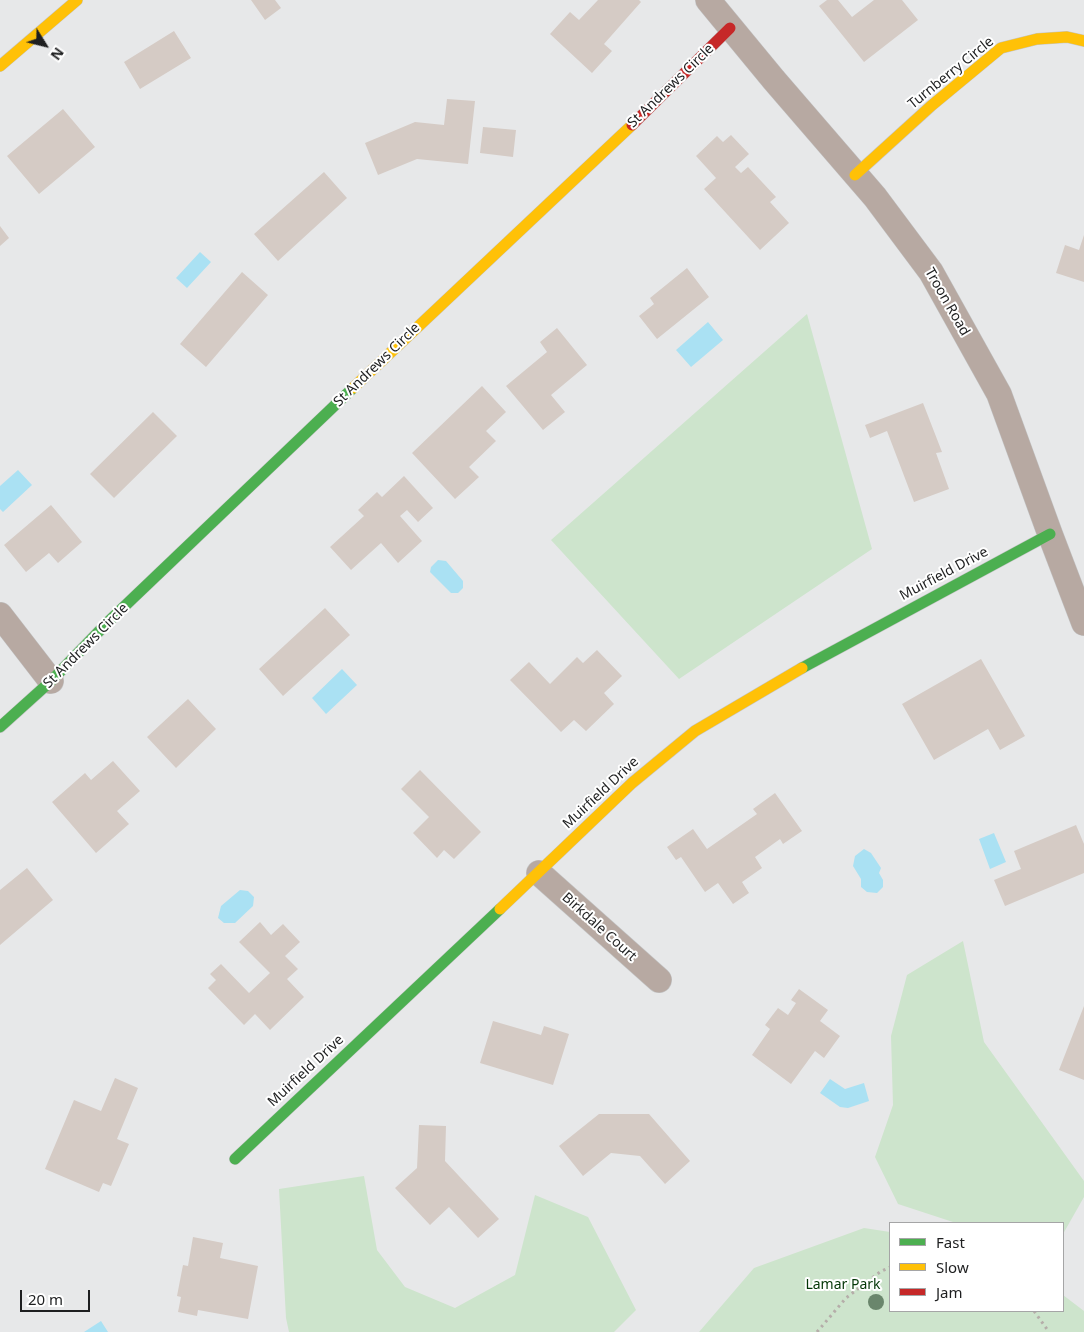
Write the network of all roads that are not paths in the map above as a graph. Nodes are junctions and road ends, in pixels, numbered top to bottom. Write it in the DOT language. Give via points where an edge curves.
graph roads {
  1 [pos="77,0"];
  2 [pos="708,0"];
  3 [pos="730,28"];
  4 [pos="1084,41"];
  5 [pos="0,66"];
  6 [pos="855,175"];
  7 [pos="1050,534"];
  8 [pos="0,615"];
  9 [pos="1084,623"];
  10 [pos="51,681"];
  11 [pos="0,727"];
  12 [pos="539,873"];
  13 [pos="659,980"];
  14 [pos="235,1159"];
  1 -- 5 [label="street"];
  2 -- 3 [label="street"];
  3 -- 6 [label="street, Troon Road"];
  3 -- 10 [label="street, St Andrews Circle" via="108,622"];
  4 -- 6 [label="street, Turnberry Circle" via="1068,37 1037,39 1001,48"];
  6 -- 7 [label="street, Troon Road" via="876,197 931,272 999,394"];
  7 -- 9 [label="street, Troon Road"];
  7 -- 12 [label="street, Muirfield Drive" via="773,684 695,731 639,777"];
  8 -- 10 [label="street"];
  10 -- 11 [label="street, St Andrews Circle"];
  12 -- 13 [label="street, Birkdale Court"];
  12 -- 14 [label="street, Muirfield Drive"];
}
